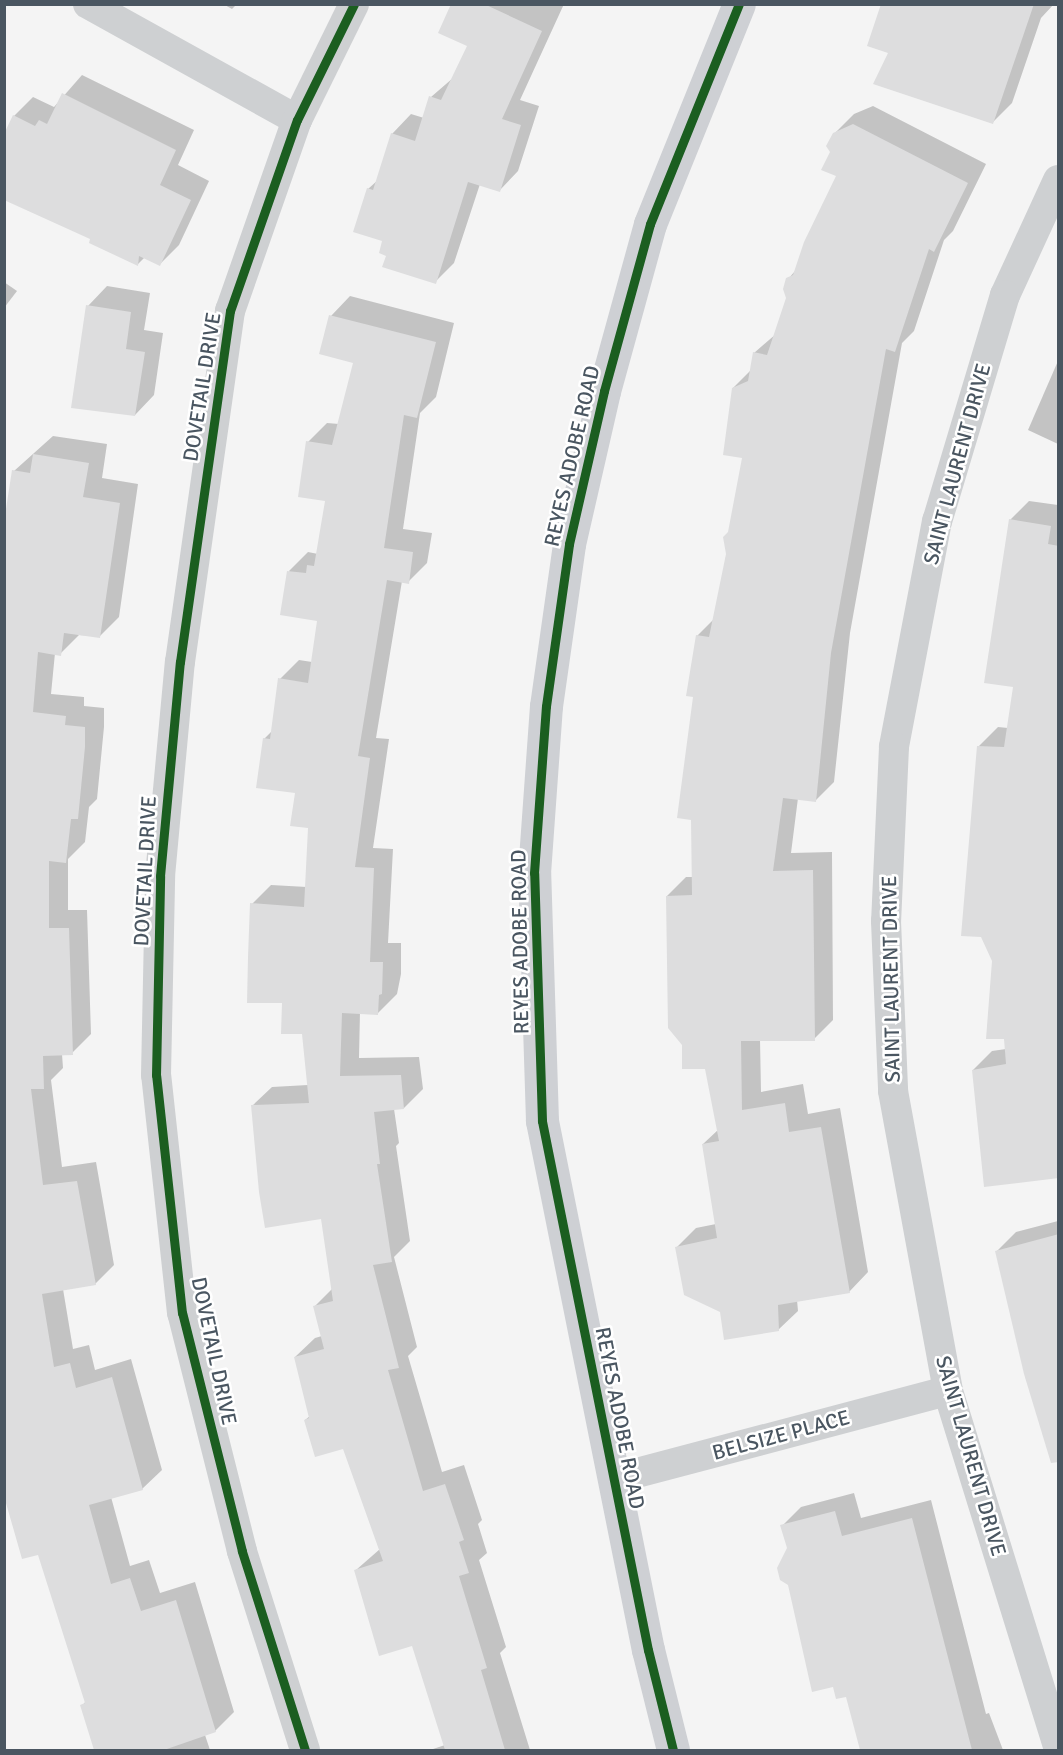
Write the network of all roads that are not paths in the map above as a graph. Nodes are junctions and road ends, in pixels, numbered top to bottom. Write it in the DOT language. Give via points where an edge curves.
graph roads {
  1 [pos="88,4"];
  2 [pos="354,4"];
  3 [pos="739,4"];
  4 [pos="297,120"];
  5 [pos="1059,180"];
  6 [pos="948,1391"];
  7 [pos="614,1479"];
  8 [pos="1059,1746"];
  9 [pos="305,1750"];
  10 [pos="673,1750"];
  1 -- 4 [label="street"];
  2 -- 4 [label="street, DOVETAIL DRIVE"];
  3 -- 7 [label="street, REYES ADOBE ROAD" via="650,224 604,391 569,544 546,706 534,873 542,1121"];
  4 -- 9 [label="street, DOVETAIL DRIVE" via="230,311 178,674 160,876 156,1075 182,1313 243,1551"];
  5 -- 6 [label="street, SAINT LAURENT DRIVE" via="1005,295 941,509 894,747 886,921 893,1091"];
  6 -- 7 [label="street, BELSIZE PLACE"];
  6 -- 8 [label="street, SAINT LAURENT DRIVE"];
  7 -- 10 [label="street, REYES ADOBE ROAD"];
}
